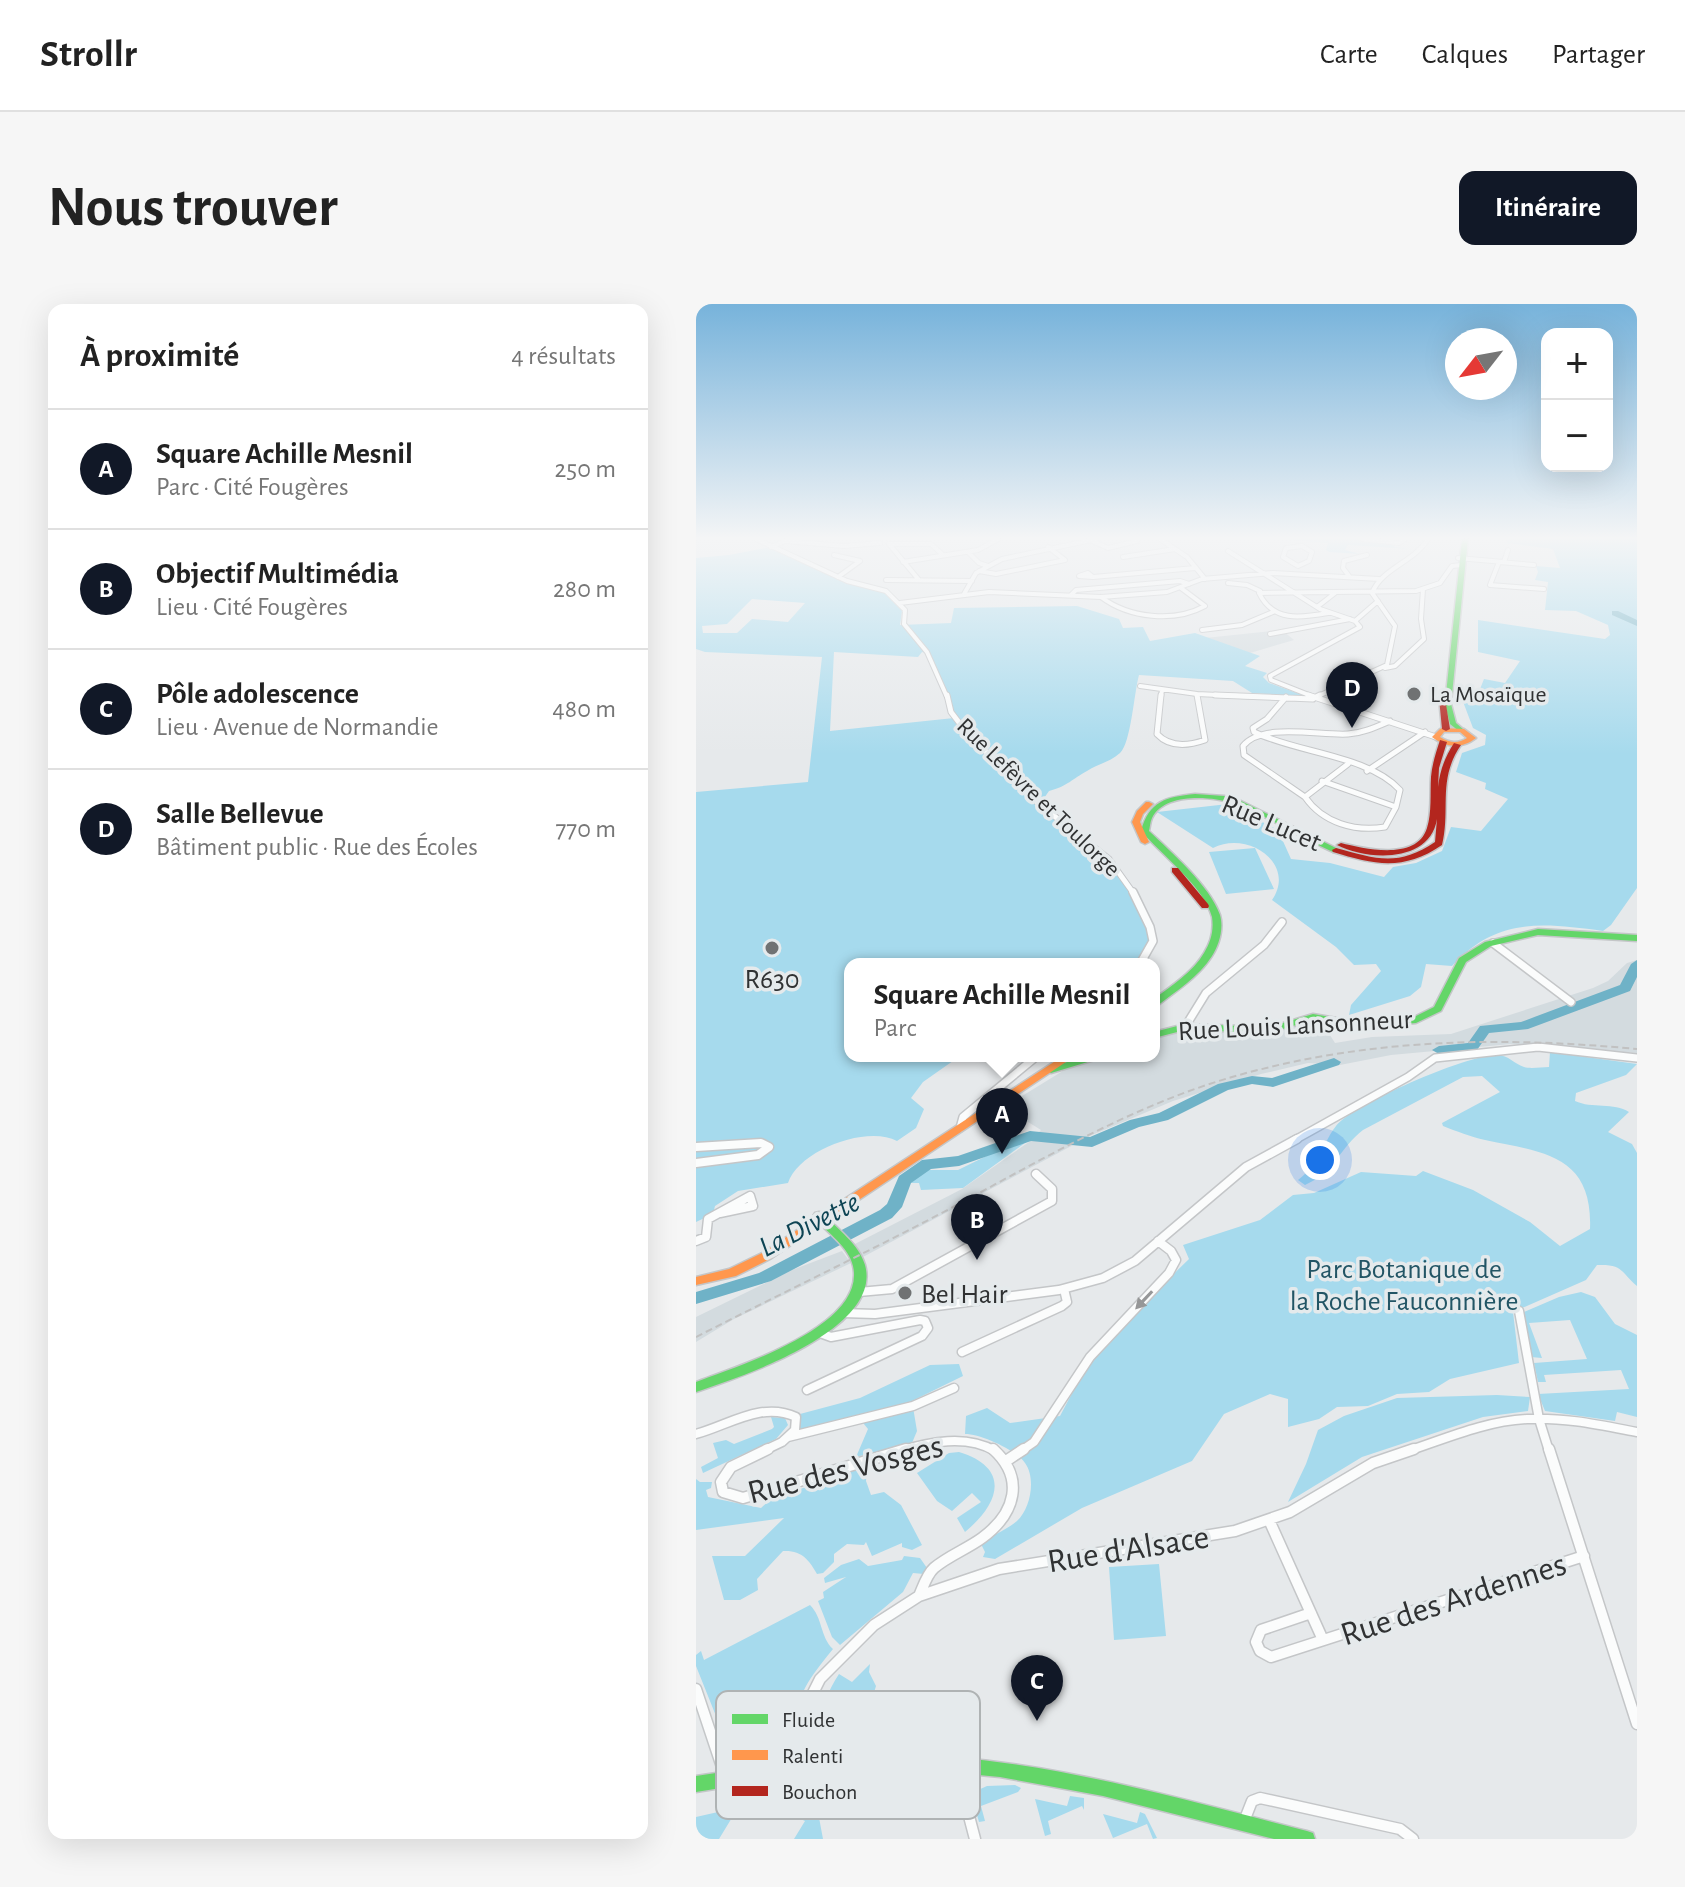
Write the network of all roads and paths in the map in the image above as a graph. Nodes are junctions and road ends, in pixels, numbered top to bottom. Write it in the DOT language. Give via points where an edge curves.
graph roads {
  1 [pos="905,611"];
  2 [pos="1133,611"];
  3 [pos="1197,611"];
  4 [pos="1325,611"];
  5 [pos="1365,611"];
  6 [pos="1385,611"];
  7 [pos="1422,611"];
  8 [pos="1454,611"];
  9 [pos="1456,611"];
  10 [pos="1273,612"];
  11 [pos="1330,613"];
  12 [pos="1353,620"];
  13 [pos="1202,630"];
  14 [pos="1270,634"];
  15 [pos="1385,668"];
  16 [pos="1140,686"];
  17 [pos="1162,690"];
  18 [pos="1197,694"];
  19 [pos="1286,697"];
  20 [pos="1316,697"];
  21 [pos="1327,701"];
  22 [pos="1390,721"];
  23 [pos="1460,730"];
  24 [pos="1425,732"];
  25 [pos="1259,735"];
  26 [pos="1441,735"];
  27 [pos="1457,745"];
  28 [pos="1348,764"];
  29 [pos="1367,771"];
  30 [pos="1322,781"];
  31 [pos="1305,797"];
  32 [pos="1396,807"];
  33 [pos="1282,922"];
  34 [pos="1637,938"];
  35 [pos="1493,943"];
  36 [pos="1143,958"];
  37 [pos="1160,996"];
  38 [pos="1160,998"];
  39 [pos="1571,1002"];
  40 [pos="1185,1027"];
  41 [pos="1160,1033"];
  42 [pos="1637,1058"];
  43 [pos="1030,1062"];
  44 [pos="1062,1062"];
  45 [pos="1078,1062"];
  46 [pos="1051,1070"];
  47 [pos="960,1128"];
  48 [pos="696,1147"];
  49 [pos="696,1163"];
  50 [pos="1036,1174"];
  51 [pos="720,1213"];
  52 [pos="820,1218"];
  53 [pos="696,1241"];
  54 [pos="1158,1241"];
  55 [pos="697,1281"];
  56 [pos="1064,1289"];
  57 [pos="859,1292"];
  58 [pos="1519,1311"];
  59 [pos="843,1313"];
  60 [pos="820,1333"];
  61 [pos="962,1352"];
  62 [pos="696,1387"];
  63 [pos="954,1388"];
  64 [pos="807,1390"];
  65 [pos="1539,1419"];
  66 [pos="1637,1432"];
  67 [pos="696,1434"];
  68 [pos="788,1437"];
  69 [pos="1006,1461"];
  70 [pos="1269,1520"];
  71 [pos="1584,1556"];
  72 [pos="919,1596"];
  73 [pos="1311,1613"];
  74 [pos="1323,1640"];
  75 [pos="696,1689"];
  76 [pos="814,1691"];
  77 [pos="1637,1724"];
  78 [pos="716,1749"];
  79 [pos="980,1769"];
  80 [pos="716,1779"];
  81 [pos="696,1784"];
  82 [pos="970,1819"];
  83 [pos="1243,1824"];
  84 [pos="1262,1833"];
  85 [pos="975,1839"];
  86 [pos="1307,1839"];
  87 [pos="1413,1839"];
  1 -- 36 [label="street, Rue Lefèvre et Toulorge" via="904,624 927,652 955,718 1039,804 1109,859 1133,891 1153,941"];
  2 -- 3 [label="street" via="1143,615"];
  4 -- 11 [label="street"];
  5 -- 12 [label="street"];
  6 -- 15 [label="street" via="1395,626"];
  7 -- 15 [label="street" via="1424,639 1395,666"];
  8 -- 26 [label="main road"];
  9 -- 23 [label="main road" via="1448,704"];
  10 -- 11 [label="street" via="1295,617"];
  10 -- 13 [label="street" via="1242,625"];
  11 -- 12 [label="street"];
  12 -- 14 [label="street"];
  12 -- 20 [label="street" via="1359,630 1270,676"];
  15 -- 20 [label="street"];
  16 -- 17 [label="street"];
  17 -- 18 [label="street"];
  17 -- 18 [label="street" via="1157,734 1172,744 1205,740"];
  18 -- 19 [label="street"];
  19 -- 21 [label="street"];
  19 -- 25 [label="street" via="1253,728"];
  20 -- 21 [label="street"];
  21 -- 22 [label="street"];
  22 -- 24 [label="street"];
  22 -- 25 [label="street" via="1350,736"];
  23 -- 26 [label="main road"];
  23 -- 27 [label="main road" via="1472,738"];
  24 -- 26 [label="street"];
  24 -- 29 [label="street"];
  25 -- 28 [label="street"];
  25 -- 31 [label="street" via="1244,743 1244,755"];
  26 -- 27 [label="main road"];
  26 -- 37 [label="main road, Rue Lucet" via="1430,833 1407,849 1350,848 1219,793 1176,794 1141,810 1135,821 1139,836 1187,882 1211,920 1210,939 1192,971"];
  27 -- 38 [label="main road, Rue Lucet" via="1445,764 1439,843 1411,860 1352,856 1216,797 1175,799 1149,811 1145,831 1202,887 1217,923 1212,950 1198,971"];
  28 -- 29 [label="street"];
  28 -- 30 [label="street"];
  29 -- 32 [label="street" via="1399,786"];
  30 -- 31 [label="street"];
  30 -- 32 [label="street"];
  31 -- 32 [label="street" via="1316,812 1365,829 1385,827"];
  33 -- 40 [label="street" via="1264,945 1206,993"];
  34 -- 35 [label="main road, Rue Louis Lansonneur" via="1538,932"];
  35 -- 39 [label="street"];
  35 -- 40 [label="main road, Rue Louis Lansonneur" via="1462,960 1442,1005 1422,1018 1360,1025 1313,1017 1253,1032"];
  40 -- 41 [label="main road, Rue Louis Lansonneur"];
  42 -- 54 [label="street" via="1515,1048 1439,1057 1246,1167"];
  43 -- 47 [label="street" via="963,1117"];
  44 -- 46 [label="main road"];
  45 -- 46 [label="main road"];
  46 -- 47 [label="main road"];
  47 -- 52 [label="main road"];
  48 -- 49 [label="street" via="769,1147 758,1155"];
  50 -- 57 [label="street" via="1052,1189 1052,1201 892,1289"];
  51 -- 53 [label="street" via="708,1219 706,1237"];
  52 -- 55 [label="main road" via="753,1263"];
  52 -- 57 [label="main road" via="859,1266"];
  54 -- 56 [label="street" via="1121,1269"];
  54 -- 69 [label="street, one-way" via="1176,1260 1169,1273 1090,1357 1034,1442"];
  56 -- 59 [label="street" via="875,1314"];
  56 -- 61 [label="street" via="1067,1302 1062,1306"];
  57 -- 59 [label="main road"];
  58 -- 65 [label="street"];
  59 -- 60 [label="main road"];
  60 -- 62 [label="main road"];
  60 -- 64 [label="street" via="831,1337 920,1320 928,1328 922,1336"];
  63 -- 68 [label="street" via="913,1406"];
  65 -- 66 [label="street, Rue d'Alsace"];
  65 -- 70 [label="street, Rue d'Alsace" via="1475,1428 1373,1463"];
  65 -- 71 [label="street"];
  67 -- 68 [label="street, Rue des Vosges" via="776,1410 796,1417"];
  68 -- 69 [label="street, Rue des Vosges" via="723,1474 723,1492 743,1498 947,1440 983,1443"];
  69 -- 72 [label="street" via="1014,1490 1005,1514 985,1536 931,1570"];
  70 -- 72 [label="street, Rue d'Alsace" via="1200,1538 999,1569"];
  70 -- 73 [label="street, Rue des Ardennes"];
  71 -- 74 [label="street, Rue des Ardennes"];
  71 -- 77 [label="street"];
  72 -- 76 [label="street, Rue d'Alsace" via="874,1625"];
  73 -- 74 [label="street, Rue des Ardennes"];
  73 -- 74 [label="street, Rue des Ardennes" via="1261,1630 1256,1642 1260,1651 1271,1657"];
  75 -- 78 [label="street"];
  79 -- 83 [label="main road" via="1059,1778"];
  80 -- 81 [label="main road"];
  82 -- 85 [label="street"];
  83 -- 84 [label="main road"];
  83 -- 87 [label="street" via="1252,1801 1260,1798 1400,1829"];
  84 -- 86 [label="main road"];
}
